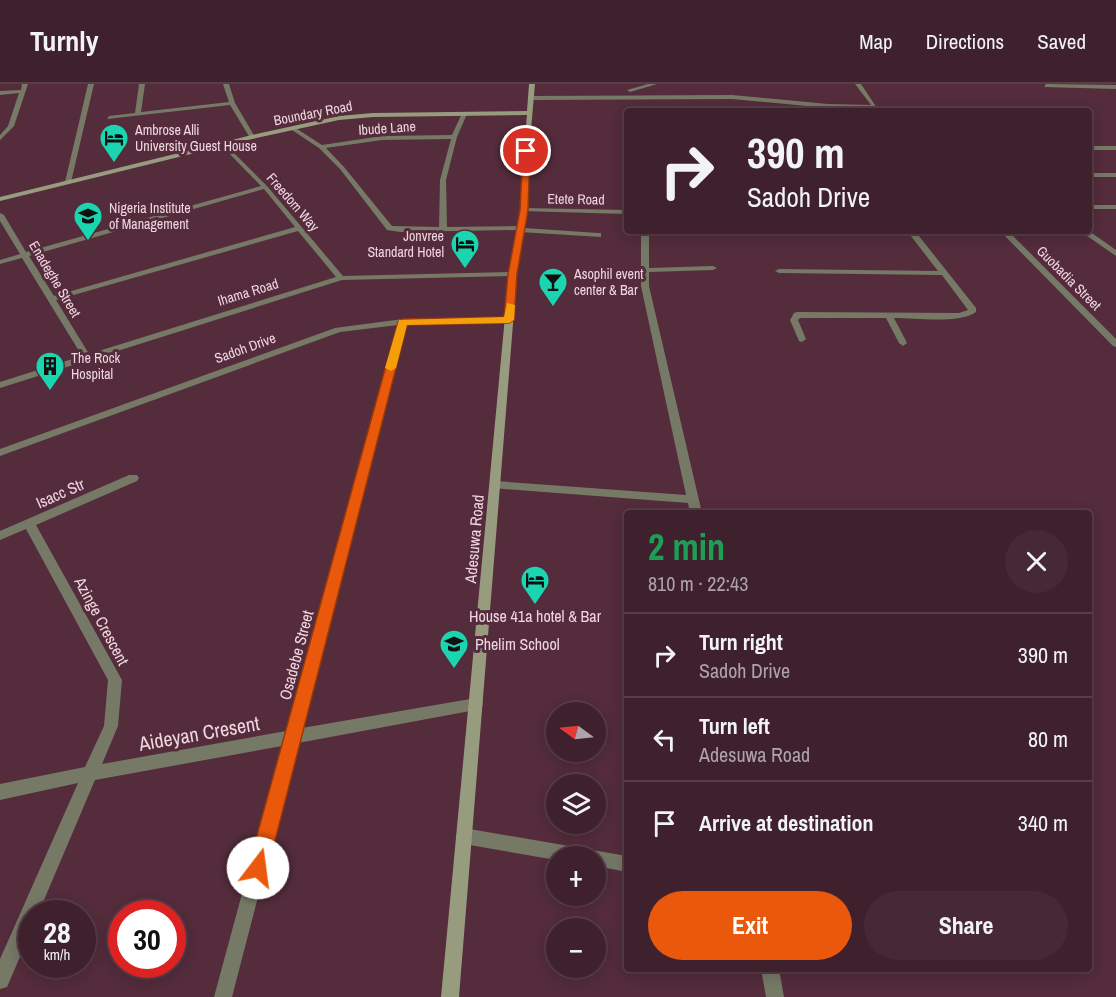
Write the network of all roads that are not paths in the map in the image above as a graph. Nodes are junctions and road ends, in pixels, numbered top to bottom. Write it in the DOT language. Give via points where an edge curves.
graph roads {
  1 [pos="25,84"];
  2 [pos="91,84"];
  3 [pos="142,84"];
  4 [pos="226,84"];
  5 [pos="532,84"];
  6 [pos="626,84"];
  7 [pos="654,84"];
  8 [pos="858,84"];
  9 [pos="1046,86"];
  10 [pos="1116,87"];
  11 [pos="630,90"];
  12 [pos="0,93"];
  13 [pos="21,93"];
  14 [pos="0,98"];
  15 [pos="531,98"];
  16 [pos="634,98"];
  17 [pos="232,103"];
  18 [pos="860,108"];
  19 [pos="875,108"];
  20 [pos="529,112"];
  21 [pos="138,114"];
  22 [pos="464,114"];
  23 [pos="109,118"];
  24 [pos="292,128"];
  25 [pos="252,137"];
  26 [pos="454,137"];
  27 [pos="0,138"];
  28 [pos="223,144"];
  29 [pos="321,147"];
  30 [pos="1092,148"];
  31 [pos="1116,148"];
  32 [pos="1092,168"];
  33 [pos="1092,175"];
  34 [pos="1100,175"];
  35 [pos="1116,175"];
  36 [pos="68,182"];
  37 [pos="265,187"];
  38 [pos="0,199"];
  39 [pos="1092,207"];
  40 [pos="1116,207"];
  41 [pos="524,210"];
  42 [pos="624,212"];
  43 [pos="0,215"];
  44 [pos="300,228"];
  45 [pos="443,229"];
  46 [pos="520,229"];
  47 [pos="645,234"];
  48 [pos="912,234"];
  49 [pos="1007,234"];
  50 [pos="1088,234"];
  51 [pos="598,236"];
  52 [pos="1116,254"];
  53 [pos="26,255"];
  54 [pos="0,262"];
  55 [pos="713,268"];
  56 [pos="646,270"];
  57 [pos="779,271"];
  58 [pos="942,273"];
  59 [pos="513,274"];
  60 [pos="341,278"];
  61 [pos="52,299"];
  62 [pos="889,316"];
  63 [pos="509,320"];
  64 [pos="402,322"];
  65 [pos="802,339"];
  66 [pos="903,343"];
  67 [pos="1116,344"];
  68 [pos="86,356"];
  69 [pos="0,385"];
  70 [pos="0,453"];
  71 [pos="133,478"];
  72 [pos="496,484"];
  73 [pos="693,499"];
  74 [pos="695,510"];
  75 [pos="30,525"];
  76 [pos="0,536"];
  77 [pos="476,704"];
  78 [pos="293,738"];
  79 [pos="92,773"];
  80 [pos="0,792"];
  81 [pos="464,836"];
  82 [pos="546,849"];
  83 [pos="606,860"];
  84 [pos="624,863"];
  85 [pos="771,972"];
  86 [pos="0,980"];
  87 [pos="223,997"];
  88 [pos="450,997"];
  89 [pos="775,997"];
  1 -- 13 [label="street"];
  2 -- 36 [label="street"];
  3 -- 21 [label="street"];
  4 -- 17 [label="street"];
  5 -- 15 [label="street, Adesuwa Road"];
  6 -- 11 [label="street"];
  7 -- 11 [label="street"];
  8 -- 19 [label="street"];
  9 -- 10 [label="street"];
  11 -- 16 [label="street"];
  12 -- 13 [label="street"];
  13 -- 14 [label="street"];
  13 -- 27 [label="street" via="11,126"];
  15 -- 16 [label="street"];
  15 -- 20 [label="street, Adesuwa Road"];
  16 -- 18 [label="street" via="732,97"];
  17 -- 21 [label="street"];
  17 -- 25 [label="street"];
  20 -- 22 [label="street, Boundary Road"];
  20 -- 41 [label="street, Adesuwa Road"];
  21 -- 23 [label="street"];
  22 -- 24 [label="street, Boundary Road" via="373,115"];
  22 -- 26 [label="street"];
  24 -- 25 [label="street, Boundary Road"];
  24 -- 29 [label="street"];
  25 -- 28 [label="street, Boundary Road"];
  26 -- 29 [label="street, Ibude Lane" via="382,138"];
  26 -- 45 [label="street" via="443,180"];
  28 -- 36 [label="street, Boundary Road"];
  28 -- 37 [label="street, Freedom Way"];
  29 -- 45 [label="street" via="390,228"];
  30 -- 31 [label="street"];
  32 -- 34 [label="street"];
  33 -- 34 [label="street"];
  34 -- 35 [label="street"];
  36 -- 38 [label="street, Boundary Road"];
  37 -- 44 [label="street, Freedom Way"];
  37 -- 53 [label="street"];
  39 -- 40 [label="street"];
  41 -- 42 [label="street, Etete Road"];
  41 -- 46 [label="street, Adesuwa Road"];
  43 -- 53 [label="street, Enadeghe Street"];
  44 -- 60 [label="street, Freedom Way"];
  44 -- 61 [label="street"];
  45 -- 46 [label="street"];
  46 -- 51 [label="street"];
  46 -- 59 [label="street, Adesuwa Road"];
  47 -- 56 [label="street"];
  48 -- 58 [label="street"];
  49 -- 67 [label="street, Guobadia Street"];
  50 -- 52 [label="street"];
  53 -- 54 [label="street"];
  53 -- 61 [label="street, Enadeghe Street"];
  55 -- 56 [label="street"];
  56 -- 73 [label="street" via="645,286 653,325"];
  57 -- 58 [label="street"];
  58 -- 62 [label="street" via="973,310 959,316"];
  59 -- 60 [label="street, Ihama Road"];
  59 -- 63 [label="street, Adesuwa Road"];
  60 -- 68 [label="street, Ihama Road"];
  61 -- 68 [label="street, Enadeghe Street"];
  62 -- 65 [label="street" via="797,315 794,320"];
  62 -- 66 [label="street"];
  63 -- 64 [label="street, Sadoh Drive"];
  63 -- 72 [label="street, Adesuwa Road"];
  64 -- 70 [label="street, Sadoh Drive" via="316,336"];
  64 -- 78 [label="street, Osadebe Street"];
  68 -- 69 [label="street, Ihama Road"];
  71 -- 75 [label="street, Isacc Str"];
  72 -- 73 [label="street"];
  72 -- 77 [label="street, Adesuwa Road"];
  73 -- 74 [label="street"];
  75 -- 76 [label="street, Isacc Str"];
  75 -- 79 [label="street, Azinge Crescent" via="115,680 111,726"];
  77 -- 78 [label="street, Aideyan Cresent"];
  77 -- 81 [label="street, Adesuwa Road"];
  78 -- 79 [label="street, Aideyan Cresent"];
  78 -- 87 [label="street, Osadebe Street"];
  79 -- 80 [label="street, Aideyan Cresent"];
  79 -- 86 [label="street, Azinge Crescent"];
  81 -- 82 [label="street"];
  81 -- 88 [label="street, Adesuwa Road"];
  83 -- 84 [label="street"];
  85 -- 89 [label="street"];
}
